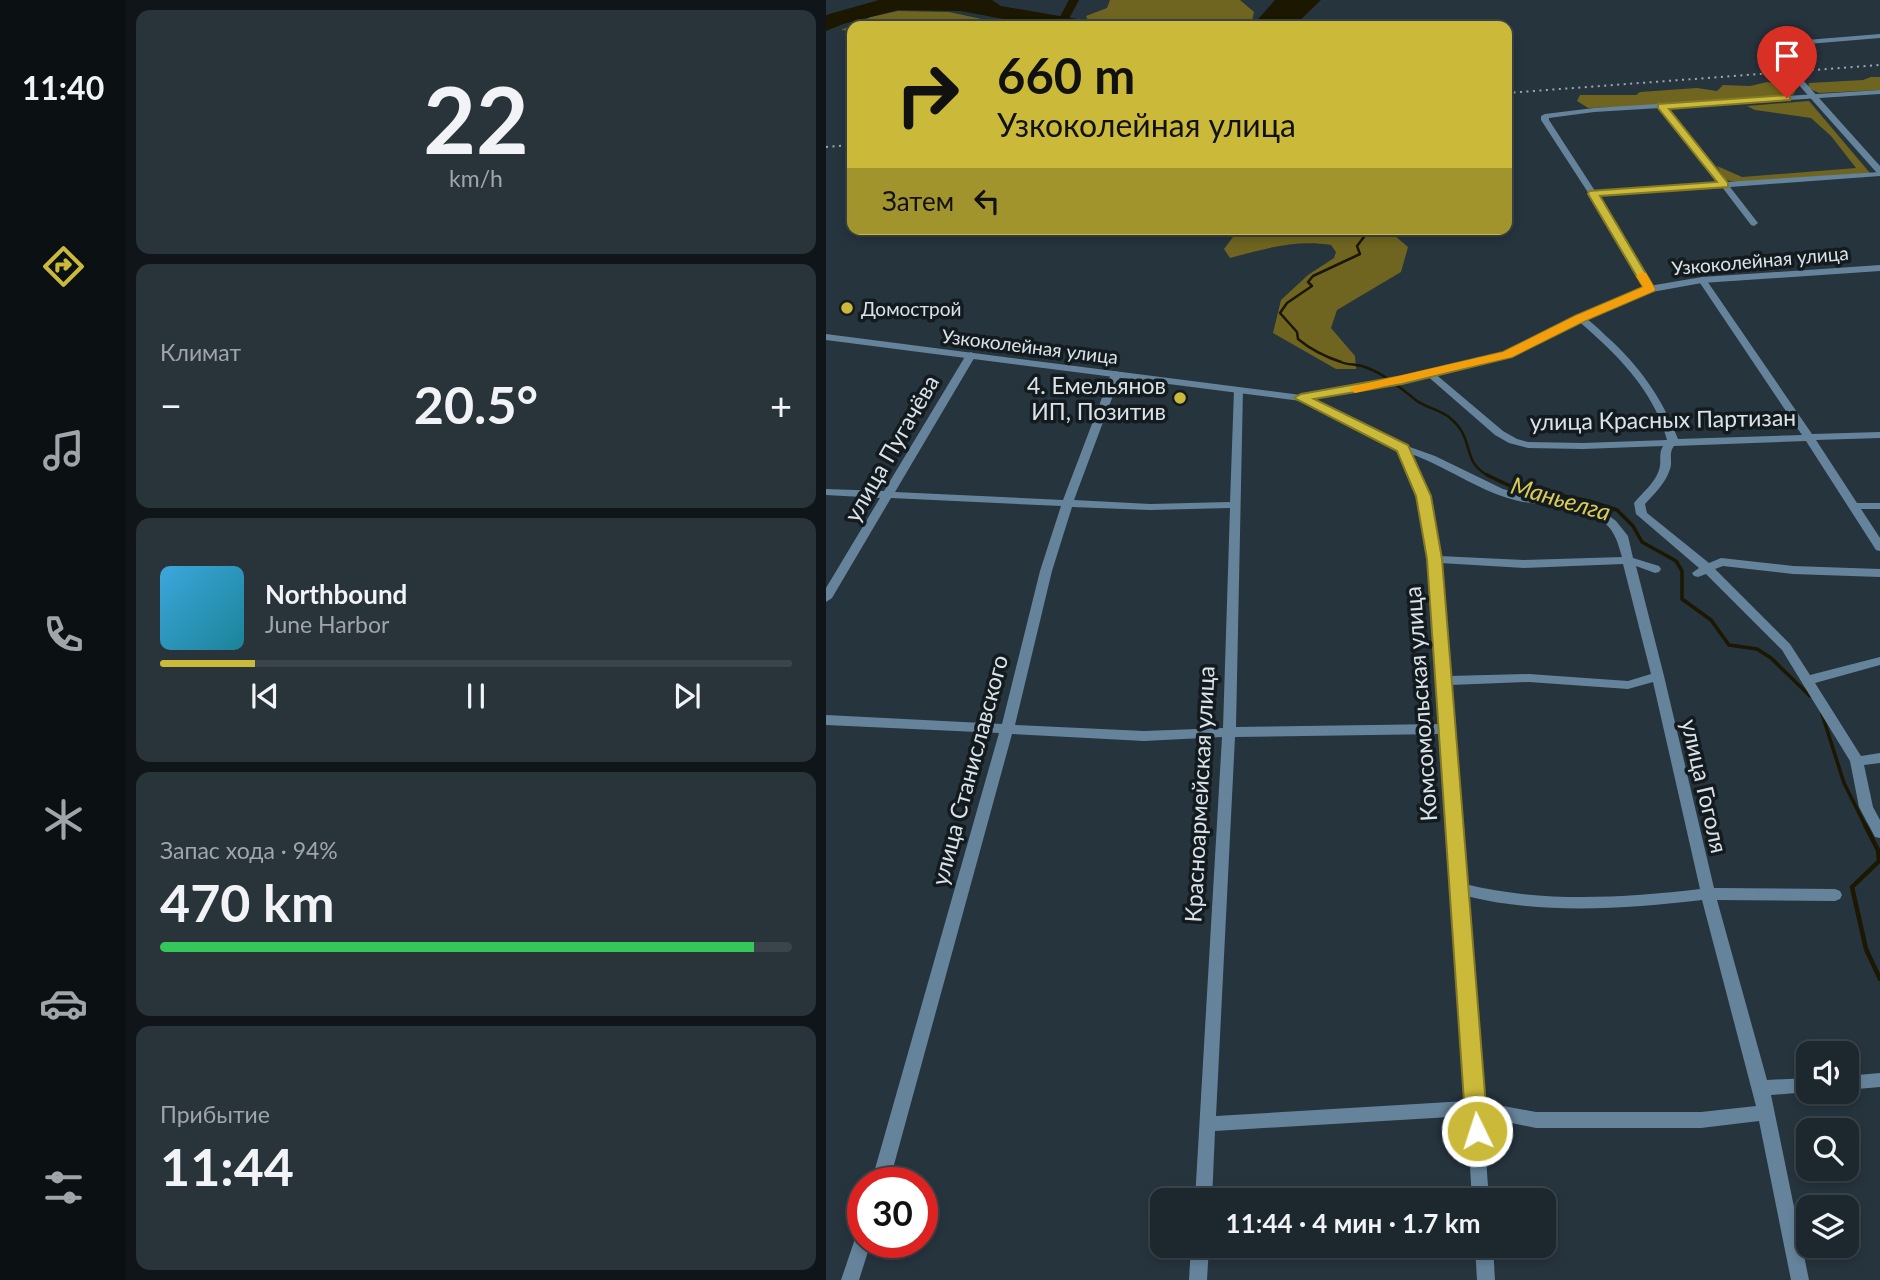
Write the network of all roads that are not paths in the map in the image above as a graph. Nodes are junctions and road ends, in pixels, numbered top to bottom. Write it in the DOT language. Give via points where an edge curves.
graph roads {
  1 [pos="1880,36"];
  2 [pos="1880,92"];
  3 [pos="1811,96"];
  4 [pos="1662,106"];
  5 [pos="1880,172"];
  6 [pos="1724,185"];
  7 [pos="1593,194"];
  8 [pos="1754,223"];
  9 [pos="1880,268"];
  10 [pos="1702,280"];
  11 [pos="1649,289"];
  12 [pos="1580,318"];
  13 [pos="826,337"];
  14 [pos="971,355"];
  15 [pos="1116,374"];
  16 [pos="1430,374"];
  17 [pos="1239,390"];
  18 [pos="1301,398"];
  19 [pos="1880,435"];
  20 [pos="1808,437"];
  21 [pos="1673,443"];
  22 [pos="1403,448"];
  23 [pos="826,492"];
  24 [pos="887,495"];
  25 [pos="1068,502"];
  26 [pos="1235,505"];
  27 [pos="1852,506"];
  28 [pos="1880,506"];
  29 [pos="1880,547"];
  30 [pos="1434,559"];
  31 [pos="1629,560"];
  32 [pos="1655,569"];
  33 [pos="1703,571"];
  34 [pos="1880,573"];
  35 [pos="826,598"];
  36 [pos="1880,661"];
  37 [pos="1658,676"];
  38 [pos="1808,680"];
  39 [pos="1443,681"];
  40 [pos="826,720"];
  41 [pos="1007,729"];
  42 [pos="1445,729"];
  43 [pos="1229,732"];
  44 [pos="1880,758"];
  45 [pos="1857,761"];
  46 [pos="1880,833"];
  47 [pos="1459,888"];
  48 [pos="1708,894"];
  49 [pos="1835,895"];
  50 [pos="1880,1080"];
  51 [pos="1859,1082"];
  52 [pos="1796,1086"];
  53 [pos="1760,1088"];
  54 [pos="1475,1108"];
  55 [pos="1766,1113"];
  56 [pos="1207,1124"];
  57 [pos="884,1167"];
  58 [pos="1204,1188"];
  59 [pos="1480,1188"];
  60 [pos="857,1258"];
  61 [pos="1199,1258"];
  62 [pos="1485,1258"];
  63 [pos="850,1280"];
  64 [pos="1198,1280"];
  65 [pos="1486,1280"];
  66 [pos="1800,1280"];
  1 -- 3 [label="street" via="1772,47"];
  2 -- 3 [label="street"];
  3 -- 4 [label="street"];
  3 -- 5 [label="street"];
  4 -- 6 [label="street"];
  4 -- 7 [label="street" via="1545,116"];
  5 -- 6 [label="street"];
  6 -- 7 [label="street"];
  6 -- 8 [label="street"];
  7 -- 11 [label="street"];
  9 -- 10 [label="street, Узкоколейная улица"];
  10 -- 11 [label="street, Узкоколейная улица"];
  10 -- 20 [label="street"];
  11 -- 12 [label="street, Узкоколейная улица"];
  12 -- 16 [label="street, Узкоколейная улица" via="1507,355"];
  12 -- 21 [label="street" via="1643,378 1659,404"];
  13 -- 14 [label="street, Узкоколейная улица"];
  14 -- 15 [label="street, Узкоколейная улица"];
  14 -- 24 [label="street, улица Пугачёва"];
  15 -- 17 [label="street, Узкоколейная улица"];
  15 -- 25 [label="street, улица Станиславского"];
  16 -- 18 [label="street, Узкоколейная улица"];
  16 -- 21 [label="street, улица Красных Партизан" via="1513,441 1543,446"];
  17 -- 18 [label="street, Узкоколейная улица"];
  17 -- 26 [label="street, Красноармейская улица"];
  18 -- 22 [label="street"];
  19 -- 20 [label="street, улица Красных Партизан"];
  20 -- 21 [label="street, улица Красных Партизан"];
  20 -- 27 [label="street"];
  21 -- 33 [label="street" via="1665,452 1665,469 1655,487 1639,503 1642,514"];
  22 -- 30 [label="street, Комсомольская улица" via="1423,496"];
  22 -- 31 [label="street, улица Гоголя" via="1516,497 1603,515 1622,536"];
  23 -- 24 [label="street"];
  24 -- 25 [label="street"];
  24 -- 35 [label="street, улица Пугачёва"];
  25 -- 26 [label="street" via="1150,507"];
  25 -- 41 [label="street, улица Станиславского"];
  26 -- 43 [label="street, Красноармейская улица"];
  27 -- 28 [label="street"];
  27 -- 29 [label="street"];
  30 -- 31 [label="street" via="1524,564"];
  30 -- 39 [label="street, Комсомольская улица"];
  31 -- 32 [label="street"];
  31 -- 37 [label="street, улица Гоголя"];
  33 -- 34 [label="street" via="1721,562"];
  33 -- 38 [label="street" via="1786,647"];
  36 -- 38 [label="street"];
  37 -- 39 [label="street" via="1628,685 1529,678"];
  37 -- 48 [label="street, улица Гоголя"];
  38 -- 45 [label="street"];
  39 -- 42 [label="street, Комсомольская улица"];
  40 -- 41 [label="street"];
  41 -- 43 [label="street" via="1144,736"];
  41 -- 57 [label="street, улица Станиславского"];
  42 -- 43 [label="street"];
  42 -- 47 [label="street, Комсомольская улица"];
  43 -- 56 [label="street, Красноармейская улица"];
  44 -- 45 [label="street"];
  45 -- 46 [label="street" via="1867,807"];
  47 -- 48 [label="street" via="1494,897 1564,903"];
  47 -- 54 [label="street, Комсомольская улица"];
  48 -- 49 [label="street"];
  48 -- 53 [label="street, улица Гоголя"];
  50 -- 51 [label="street"];
  52 -- 53 [label="street"];
  53 -- 55 [label="street, улица Гоголя"];
  54 -- 55 [label="street" via="1536,1120 1701,1120"];
  54 -- 56 [label="street"];
  54 -- 59 [label="street, Комсомольская улица"];
  55 -- 66 [label="street, улица Гоголя"];
  56 -- 58 [label="street, Красноармейская улица"];
  60 -- 63 [label="street"];
  61 -- 64 [label="street"];
  62 -- 65 [label="street"];
}
